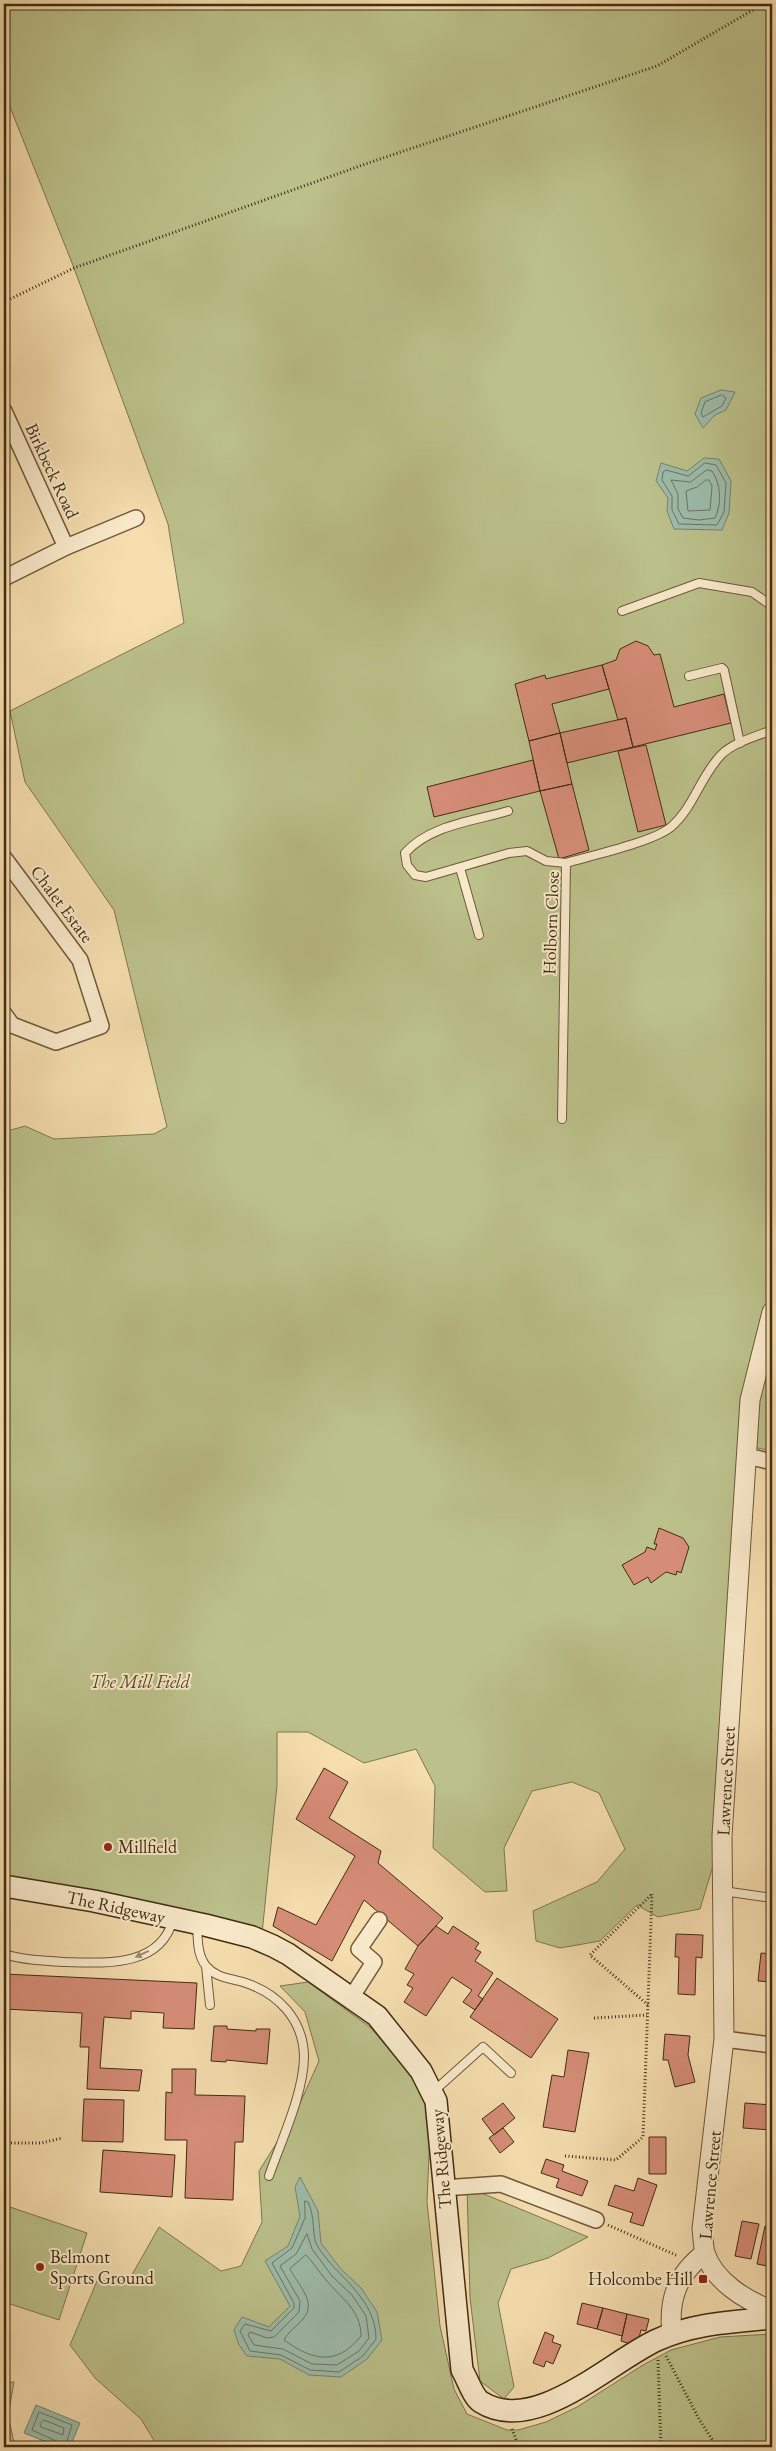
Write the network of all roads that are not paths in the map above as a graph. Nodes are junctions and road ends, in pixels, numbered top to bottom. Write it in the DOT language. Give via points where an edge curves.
graph roads {
  1 [pos="4,411"];
  2 [pos="136,518"];
  3 [pos="66,547"];
  4 [pos="4,578"];
  5 [pos="772,606"];
  6 [pos="622,611"];
  7 [pos="689,676"];
  8 [pos="772,730"];
  9 [pos="740,742"];
  10 [pos="508,811"];
  11 [pos="4,858"];
  12 [pos="566,863"];
  13 [pos="460,868"];
  14 [pos="480,935"];
  15 [pos="6,1024"];
  16 [pos="562,1119"];
  17 [pos="772,1312"];
  18 [pos="747,1456"];
  19 [pos="772,1462"];
  20 [pos="4,1886"];
  21 [pos="723,1891"];
  22 [pos="772,1898"];
  23 [pos="173,1919"];
  24 [pos="380,1920"];
  25 [pos="197,1924"];
  26 [pos="4,1954"];
  27 [pos="206,1966"];
  28 [pos="351,1998"];
  29 [pos="210,2006"];
  30 [pos="724,2039"];
  31 [pos="772,2045"];
  32 [pos="510,2073"];
  33 [pos="432,2092"];
  34 [pos="269,2176"];
  35 [pos="443,2188"];
  36 [pos="596,2220"];
  37 [pos="705,2253"];
  38 [pos="772,2310"];
  39 [pos="772,2318"];
  40 [pos="664,2337"];
  1 -- 3 [label="street, Birkbeck Road"];
  2 -- 3 [label="street"];
  3 -- 4 [label="street"];
  5 -- 6 [label="lane" via="752,592 699,583"];
  7 -- 9 [label="lane" via="724,670"];
  8 -- 9 [label="lane, Holborn Close"];
  9 -- 12 [label="lane, Holborn Close" via="722,755 690,805 669,828 617,849"];
  10 -- 13 [label="lane" via="429,833 414,842 405,853 407,865 415,875 426,876"];
  11 -- 15 [label="street, Chalet Estate" via="80,960 101,1026 56,1042"];
  12 -- 13 [label="lane" via="546,861 527,851"];
  12 -- 16 [label="lane, Holborn Close"];
  13 -- 14 [label="lane"];
  17 -- 18 [label="street, Lawrence Street" via="750,1400"];
  18 -- 19 [label="street"];
  18 -- 21 [label="street, Lawrence Street" via="722,1836"];
  20 -- 23 [label="main road, The Ridgeway" via="94,1901"];
  21 -- 22 [label="lane"];
  21 -- 30 [label="street, Lawrence Street"];
  23 -- 25 [label="main road, The Ridgeway"];
  23 -- 26 [label="lane, one-way" via="170,1931 160,1943 126,1961 38,1960"];
  24 -- 28 [label="street" via="359,1948 374,1962"];
  25 -- 27 [label="lane" via="199,1948"];
  25 -- 28 [label="main road, The Ridgeway" via="252,1937 273,1946"];
  27 -- 29 [label="lane"];
  27 -- 34 [label="lane" via="218,1975 257,1987 276,1998 287,2009 299,2030 304,2058 300,2083"];
  28 -- 33 [label="main road, The Ridgeway" via="377,2016 421,2071"];
  30 -- 31 [label="street"];
  30 -- 37 [label="street, Lawrence Street" via="702,2229"];
  32 -- 33 [label="lane" via="483,2047"];
  33 -- 35 [label="main road, The Ridgeway" via="436,2102"];
  35 -- 36 [label="street" via="501,2184"];
  35 -- 40 [label="main road, The Ridgeway" via="462,2370 479,2402 505,2412 534,2409"];
  37 -- 38 [label="street, Lawrence Street" via="721,2280"];
  37 -- 40 [label="street, Lawrence Street" via="690,2264 674,2294"];
  39 -- 40 [label="main road, The Ridgeway" via="694,2326"];
}
